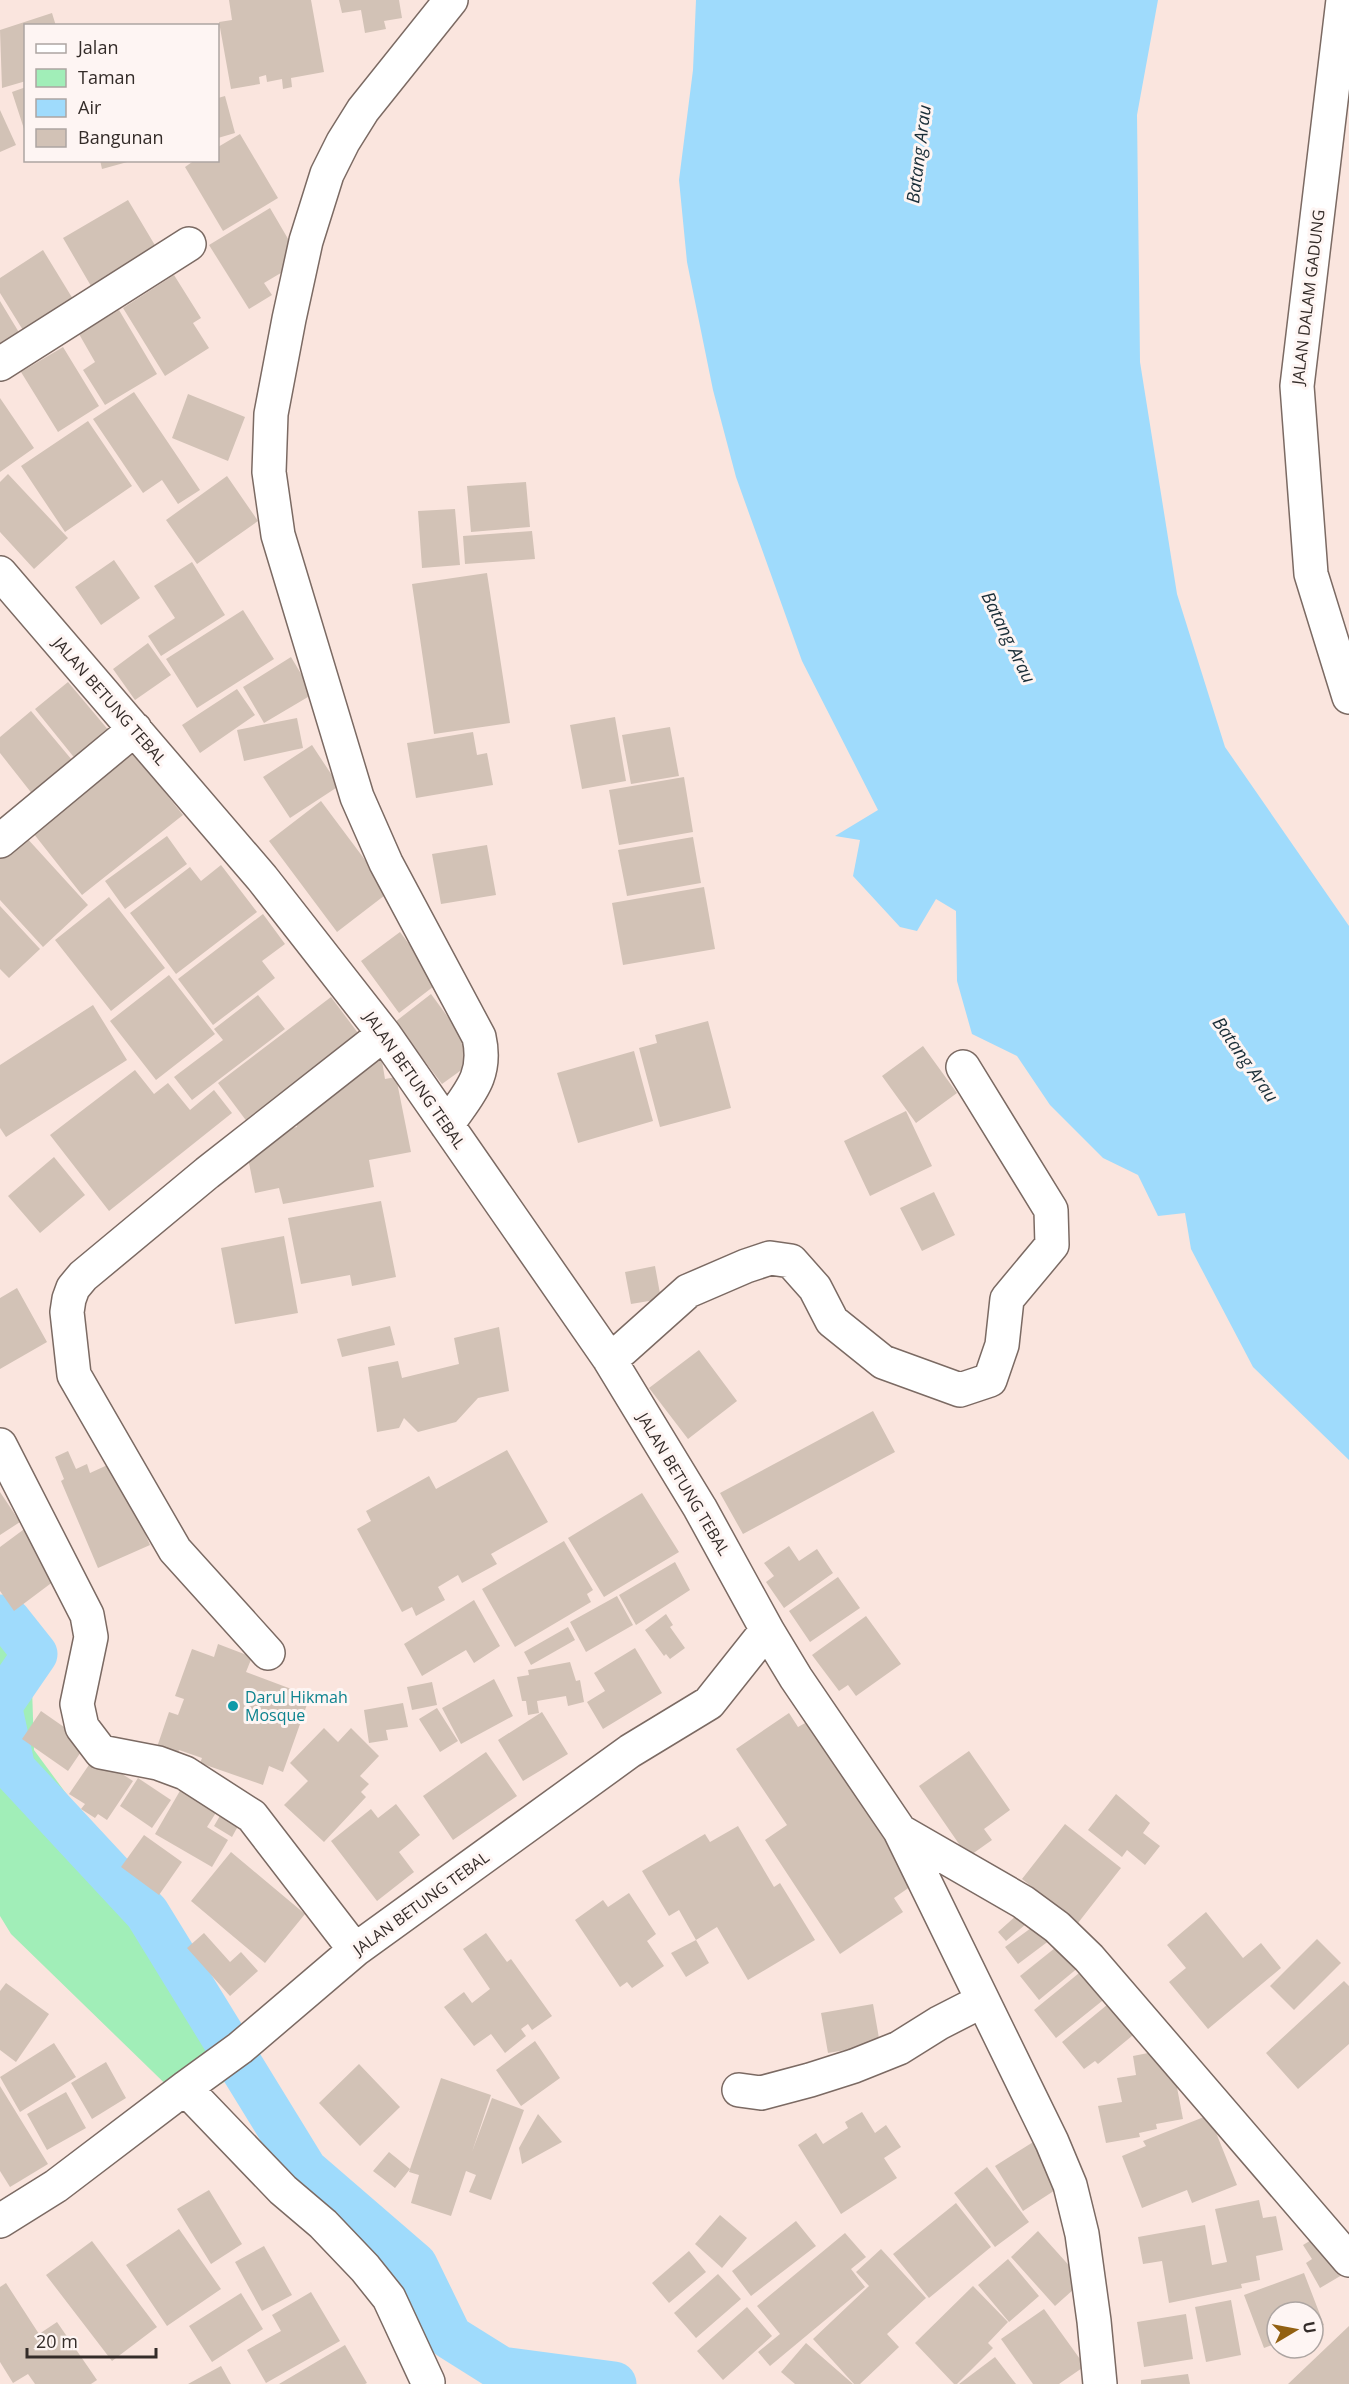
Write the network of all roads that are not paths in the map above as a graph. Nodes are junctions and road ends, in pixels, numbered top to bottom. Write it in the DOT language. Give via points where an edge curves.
graph roads {
  1 [pos="451,0"];
  2 [pos="1343,0"];
  3 [pos="189,244"];
  4 [pos="0,364"];
  5 [pos="0,573"];
  6 [pos="1349,697"];
  7 [pos="135,729"];
  8 [pos="0,841"];
  9 [pos="384,1034"];
  10 [pos="963,1067"];
  11 [pos="447,1125"];
  12 [pos="608,1357"];
  13 [pos="0,1445"];
  14 [pos="767,1630"];
  15 [pos="268,1653"];
  16 [pos="900,1831"];
  17 [pos="355,1950"];
  18 [pos="982,2001"];
  19 [pos="194,2082"];
  20 [pos="739,2090"];
  21 [pos="0,2221"];
  22 [pos="1349,2260"];
  23 [pos="428,2382"];
  24 [pos="1100,2384"];
  1 -- 11 [label="street" via="363,110 327,174 306,241 292,308 271,414 268,462 278,535 357,797 386,863 479,1037 479,1074"];
  2 -- 6 [label="street, JALAN DALAM GADUNG" via="1297,386 1311,574"];
  3 -- 4 [label="street"];
  5 -- 7 [label="street, JALAN BETUNG TEBAL"];
  7 -- 8 [label="street"];
  7 -- 9 [label="street, JALAN BETUNG TEBAL" via="262,878"];
  9 -- 11 [label="street, JALAN BETUNG TEBAL"];
  9 -- 15 [label="street" via="83,1276 69,1299 74,1376 175,1550"];
  10 -- 12 [label="street" via="1051,1210 1052,1245 1007,1299 1002,1345 990,1380 960,1390 883,1362 832,1321 815,1288 790,1262 770,1258 688,1291 622,1350"];
  11 -- 12 [label="street, JALAN BETUNG TEBAL"];
  12 -- 14 [label="street, JALAN BETUNG TEBAL" via="700,1508"];
  13 -- 17 [label="street" via="87,1615 91,1637 77,1704 82,1727 101,1752 158,1763 185,1773 252,1816"];
  14 -- 16 [label="street"];
  14 -- 17 [label="street, JALAN BETUNG TEBAL" via="709,1703 630,1751"];
  16 -- 18 [label="street"];
  16 -- 22 [label="street" via="1023,1902 1057,1927 1089,1958"];
  17 -- 19 [label="street, JALAN BETUNG TEBAL" via="240,2049"];
  18 -- 20 [label="street" via="899,2048 854,2066 761,2092"];
  18 -- 24 [label="street" via="1071,2186 1084,2245"];
  19 -- 21 [label="street, JALAN BETUNG TEBAL" via="56,2186"];
  19 -- 23 [label="street" via="283,2190 322,2224 389,2298"];
}
